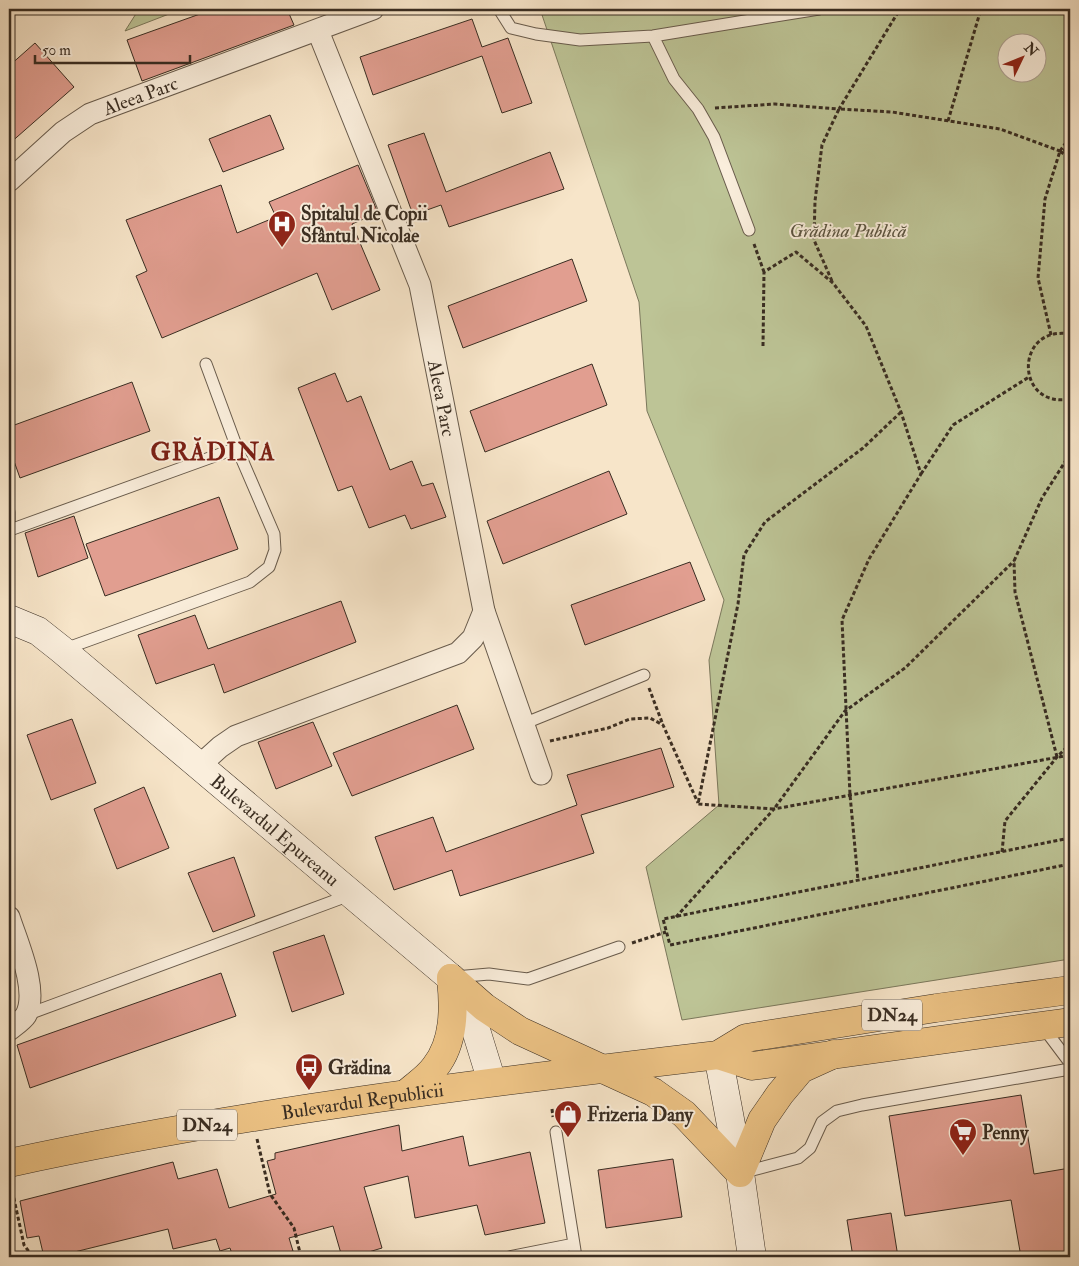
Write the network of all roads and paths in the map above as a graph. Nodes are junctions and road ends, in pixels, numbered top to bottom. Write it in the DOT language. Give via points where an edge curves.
graph roads {
  1 [pos="373,9"];
  2 [pos="498,9"];
  3 [pos="819,9"];
  4 [pos="900,9"];
  5 [pos="981,9"];
  6 [pos="318,31"];
  7 [pos="653,36"];
  8 [pos="698,108"];
  9 [pos="839,108"];
  10 [pos="948,121"];
  11 [pos="1070,137"];
  12 [pos="1070,149"];
  13 [pos="1060,151"];
  14 [pos="1070,159"];
  15 [pos="9,181"];
  16 [pos="749,230"];
  17 [pos="764,272"];
  18 [pos="833,283"];
  19 [pos="1070,334"];
  20 [pos="1051,335"];
  21 [pos="763,346"];
  22 [pos="206,364"];
  23 [pos="1029,377"];
  24 [pos="1070,399"];
  25 [pos="901,412"];
  26 [pos="237,448"];
  27 [pos="1070,454"];
  28 [pos="921,474"];
  29 [pos="9,512"];
  30 [pos="9,531"];
  31 [pos="1014,561"];
  32 [pos="484,611"];
  33 [pos="9,618"];
  34 [pos="62,650"];
  35 [pos="644,675"];
  36 [pos="845,711"];
  37 [pos="524,724"];
  38 [pos="663,725"];
  39 [pos="1070,744"];
  40 [pos="531,745"];
  41 [pos="1070,754"];
  42 [pos="1057,757"];
  43 [pos="200,766"];
  44 [pos="541,774"];
  45 [pos="850,795"];
  46 [pos="698,804"];
  47 [pos="774,809"];
  48 [pos="1070,838"];
  49 [pos="1002,852"];
  50 [pos="1070,864"];
  51 [pos="858,880"];
  52 [pos="351,895"];
  53 [pos="9,917"];
  54 [pos="676,917"];
  55 [pos="666,932"];
  56 [pos="619,947"];
  57 [pos="451,978"];
  58 [pos="1070,990"];
  59 [pos="26,1015"];
  60 [pos="1070,1022"];
  61 [pos="1042,1026"];
  62 [pos="9,1030"];
  63 [pos="1070,1036"];
  64 [pos="718,1054"];
  65 [pos="834,1054"];
  66 [pos="1070,1063"];
  67 [pos="606,1068"];
  68 [pos="1070,1069"];
  69 [pos="492,1082"];
  70 [pos="407,1093"];
  71 [pos="252,1116"];
  72 [pos="556,1132"];
  73 [pos="10,1173"];
  74 [pos="740,1173"];
  75 [pos="574,1244"];
  76 [pos="33,1257"];
  77 [pos="301,1257"];
  78 [pos="509,1257"];
  79 [pos="576,1257"];
  80 [pos="752,1257"];
  1 -- 6 [label="street, Aleea Parc"];
  2 -- 7 [label="lane" via="511,28 536,34 580,40"];
  3 -- 7 [label="lane"];
  4 -- 9 [label="path"];
  5 -- 10 [label="path"];
  6 -- 15 [label="street, Aleea Parc" via="90,114 63,132"];
  6 -- 32 [label="street, Aleea Parc" via="420,285"];
  7 -- 8 [label="lane" via="674,79"];
  8 -- 9 [label="path" via="775,104"];
  8 -- 16 [label="lane" via="714,137"];
  9 -- 10 [label="path"];
  9 -- 18 [label="path" via="822,144 815,201 814,240"];
  10 -- 13 [label="path" via="1000,129"];
  11 -- 13 [label="path"];
  12 -- 13 [label="path"];
  13 -- 14 [label="path"];
  13 -- 20 [label="path" via="1045,199 1038,278"];
  16 -- 17 [label="path"];
  17 -- 18 [label="path" via="796,252"];
  17 -- 21 [label="path"];
  18 -- 25 [label="path" via="866,326"];
  19 -- 20 [label="path"];
  20 -- 23 [label="path" via="1041,339 1031,352"];
  22 -- 26 [label="lane"];
  23 -- 24 [label="path" via="1042,394 1051,399"];
  23 -- 28 [label="path" via="953,425"];
  25 -- 28 [label="path"];
  25 -- 46 [label="path" via="863,448 765,522 744,555 738,604"];
  26 -- 30 [label="lane"];
  26 -- 34 [label="lane" via="274,534 275,550 269,567 250,582"];
  27 -- 31 [label="path" via="1042,498"];
  28 -- 36 [label="path" via="869,559 842,620"];
  29 -- 30 [label="lane"];
  31 -- 36 [label="path" via="905,668"];
  31 -- 42 [label="path" via="1015,592"];
  32 -- 37 [label="street, Aleea Parc"];
  32 -- 43 [label="street" via="473,638 458,653 236,736"];
  33 -- 34 [label="main road, Bulevardul Epureanu" via="38,631"];
  34 -- 43 [label="main road, Bulevardul Epureanu"];
  35 -- 37 [label="lane"];
  35 -- 38 [label="path"];
  36 -- 45 [label="path"];
  36 -- 47 [label="path"];
  37 -- 40 [label="street, Aleea Parc"];
  38 -- 40 [label="path" via="650,718 630,719 608,728"];
  38 -- 46 [label="path"];
  39 -- 42 [label="path"];
  40 -- 44 [label="street, Aleea Parc"];
  41 -- 42 [label="path"];
  42 -- 45 [label="path"];
  42 -- 49 [label="path" via="1005,821"];
  43 -- 52 [label="main road, Bulevardul Epureanu"];
  45 -- 47 [label="path"];
  45 -- 51 [label="path"];
  46 -- 47 [label="path"];
  47 -- 54 [label="path"];
  48 -- 49 [label="path"];
  49 -- 51 [label="path"];
  50 -- 55 [label="path" via="670,946"];
  51 -- 54 [label="path"];
  52 -- 57 [label="main road, Bulevardul Epureanu"];
  52 -- 59 [label="lane"];
  53 -- 59 [label="street" via="29,981"];
  54 -- 55 [label="path" via="663,919"];
  55 -- 56 [label="path"];
  56 -- 57 [label="lane" via="528,979 488,974"];
  57 -- 67 [label="main road" via="484,1007 520,1031"];
  57 -- 69 [label="main road, Bulevardul Epureanu" via="475,1026"];
  57 -- 70 [label="main road" via="454,1008 449,1039 436,1067"];
  58 -- 64 [label="main road, Bulevardul Republicii / DN24" via="746,1038"];
  59 -- 62 [label="street"];
  60 -- 61 [label="main road, Bulevardul Republicii / DN24"];
  61 -- 63 [label="lane"];
  61 -- 65 [label="main road, Bulevardul Republicii / DN24"];
  61 -- 66 [label="lane"];
  64 -- 65 [label="main road, Bulevardul Republicii / DN24" via="752,1066"];
  64 -- 67 [label="main road, Bulevardul Republicii / DN24"];
  64 -- 74 [label="main road"];
  65 -- 74 [label="main road" via="801,1069 780,1094 762,1120"];
  67 -- 69 [label="main road, Bulevardul Republicii / DN24"];
  67 -- 74 [label="main road" via="653,1092 684,1114"];
  68 -- 74 [label="lane" via="837,1111 822,1122 810,1148 798,1158"];
  69 -- 70 [label="main road, Bulevardul Republicii / DN24"];
  70 -- 71 [label="main road, Bulevardul Republicii / DN24"];
  71 -- 73 [label="main road, Bulevardul Republicii / DN24" via="90,1146"];
  71 -- 77 [label="path" via="270,1194 294,1228"];
  72 -- 75 [label="lane"];
  73 -- 76 [label="path" via="24,1245"];
  74 -- 80 [label="main road"];
  75 -- 78 [label="lane"];
  75 -- 79 [label="lane"];
}
